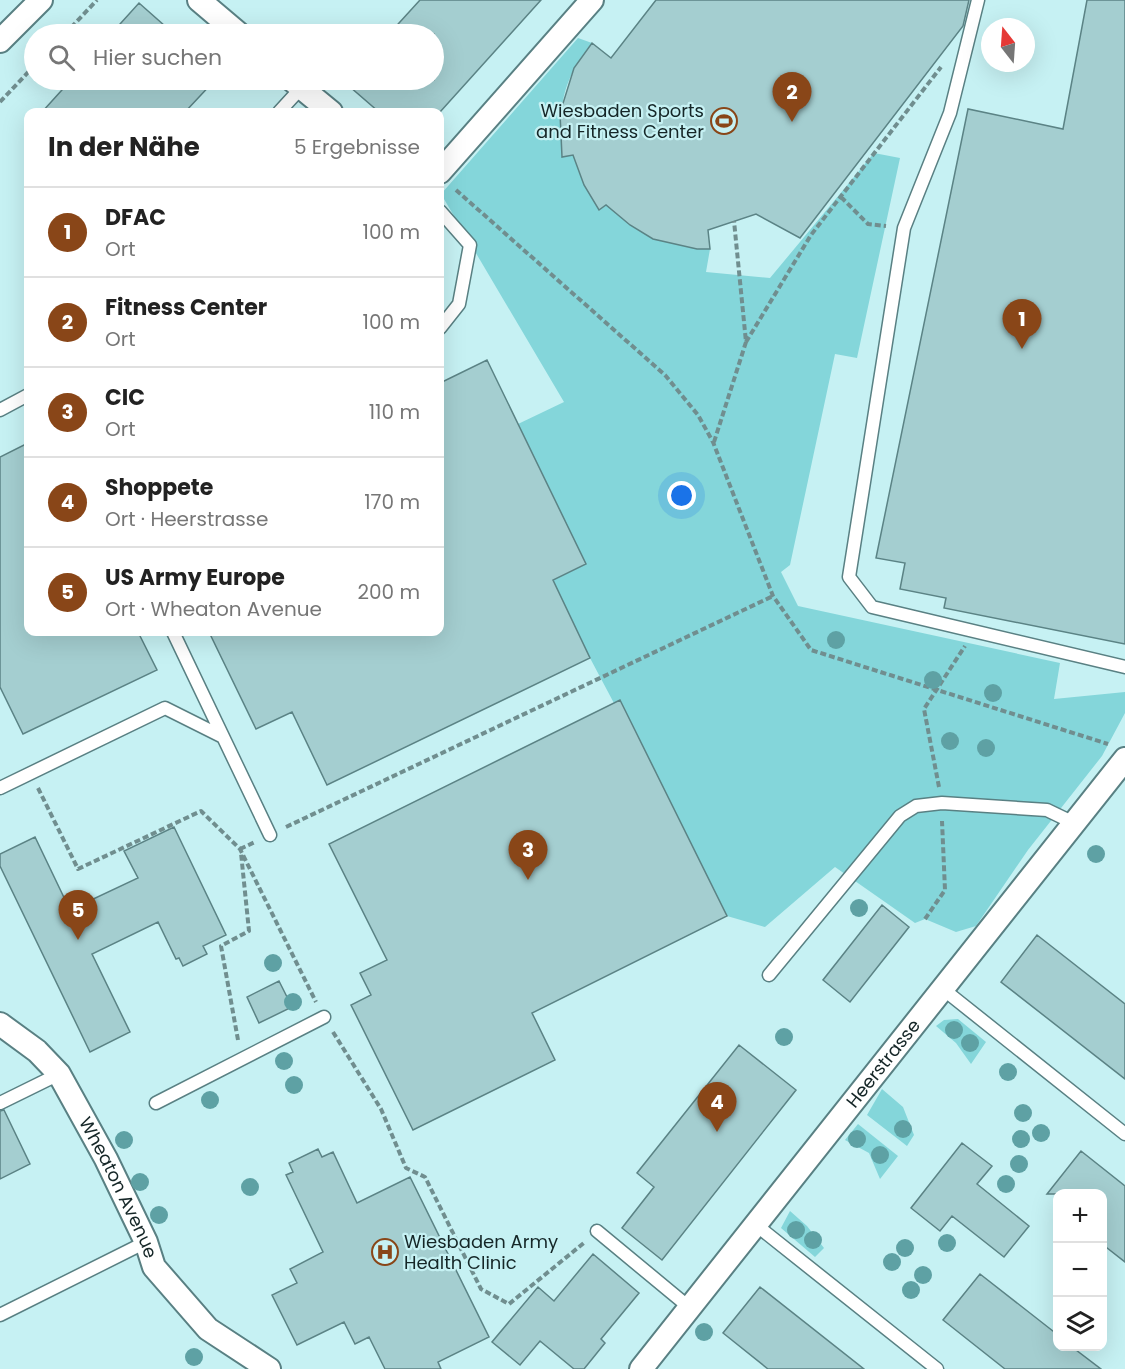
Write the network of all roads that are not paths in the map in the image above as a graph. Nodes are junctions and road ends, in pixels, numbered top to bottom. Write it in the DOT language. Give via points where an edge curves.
graph roads {
  1 [pos="41,0"];
  2 [pos="199,0"];
  3 [pos="592,0"];
  4 [pos="978,0"];
  5 [pos="227,24"];
  6 [pos="0,41"];
  7 [pos="292,90"];
  8 [pos="304,90"];
  9 [pos="281,108"];
  10 [pos="326,108"];
  11 [pos="444,177"];
  12 [pos="444,216"];
  13 [pos="444,323"];
  14 [pos="24,397"];
  15 [pos="0,410"];
  16 [pos="175,636"];
  17 [pos="1125,667"];
  18 [pos="223,737"];
  19 [pos="1119,753"];
  20 [pos="0,788"];
  21 [pos="1074,823"];
  22 [pos="270,835"];
  23 [pos="769,975"];
  24 [pos="943,988"];
  25 [pos="324,1017"];
  26 [pos="0,1024"];
  27 [pos="59,1074"];
  28 [pos="0,1103"];
  29 [pos="156,1103"];
  30 [pos="1125,1134"];
  31 [pos="756,1225"];
  32 [pos="597,1232"];
  33 [pos="146,1242"];
  34 [pos="690,1308"];
  35 [pos="0,1315"];
  36 [pos="269,1369"];
  37 [pos="641,1369"];
  38 [pos="937,1369"];
  1 -- 6 [label="street"];
  2 -- 5 [label="street"];
  3 -- 11 [label="street"];
  4 -- 17 [label="lane" via="950,113 904,228 849,577 872,607"];
  7 -- 9 [label="lane"];
  8 -- 10 [label="street"];
  12 -- 13 [label="lane" via="470,245 459,304"];
  14 -- 15 [label="lane"];
  16 -- 18 [label="lane"];
  18 -- 20 [label="lane" via="165,708"];
  18 -- 22 [label="lane"];
  19 -- 21 [label="street, Heerstrasse"];
  21 -- 23 [label="lane" via="1047,810 942,803 916,806 900,816"];
  21 -- 24 [label="street, Heerstrasse"];
  24 -- 30 [label="lane"];
  24 -- 31 [label="street, Heerstrasse"];
  25 -- 29 [label="lane"];
  26 -- 27 [label="street, Wheaton Avenue"];
  27 -- 28 [label="lane"];
  27 -- 33 [label="street, Wheaton Avenue"];
  31 -- 34 [label="street, Heerstrasse"];
  31 -- 38 [label="lane"];
  32 -- 34 [label="lane"];
  33 -- 35 [label="lane"];
  33 -- 36 [label="street, Wheaton Avenue" via="154,1267 208,1329"];
  34 -- 37 [label="street, Heerstrasse"];
}
